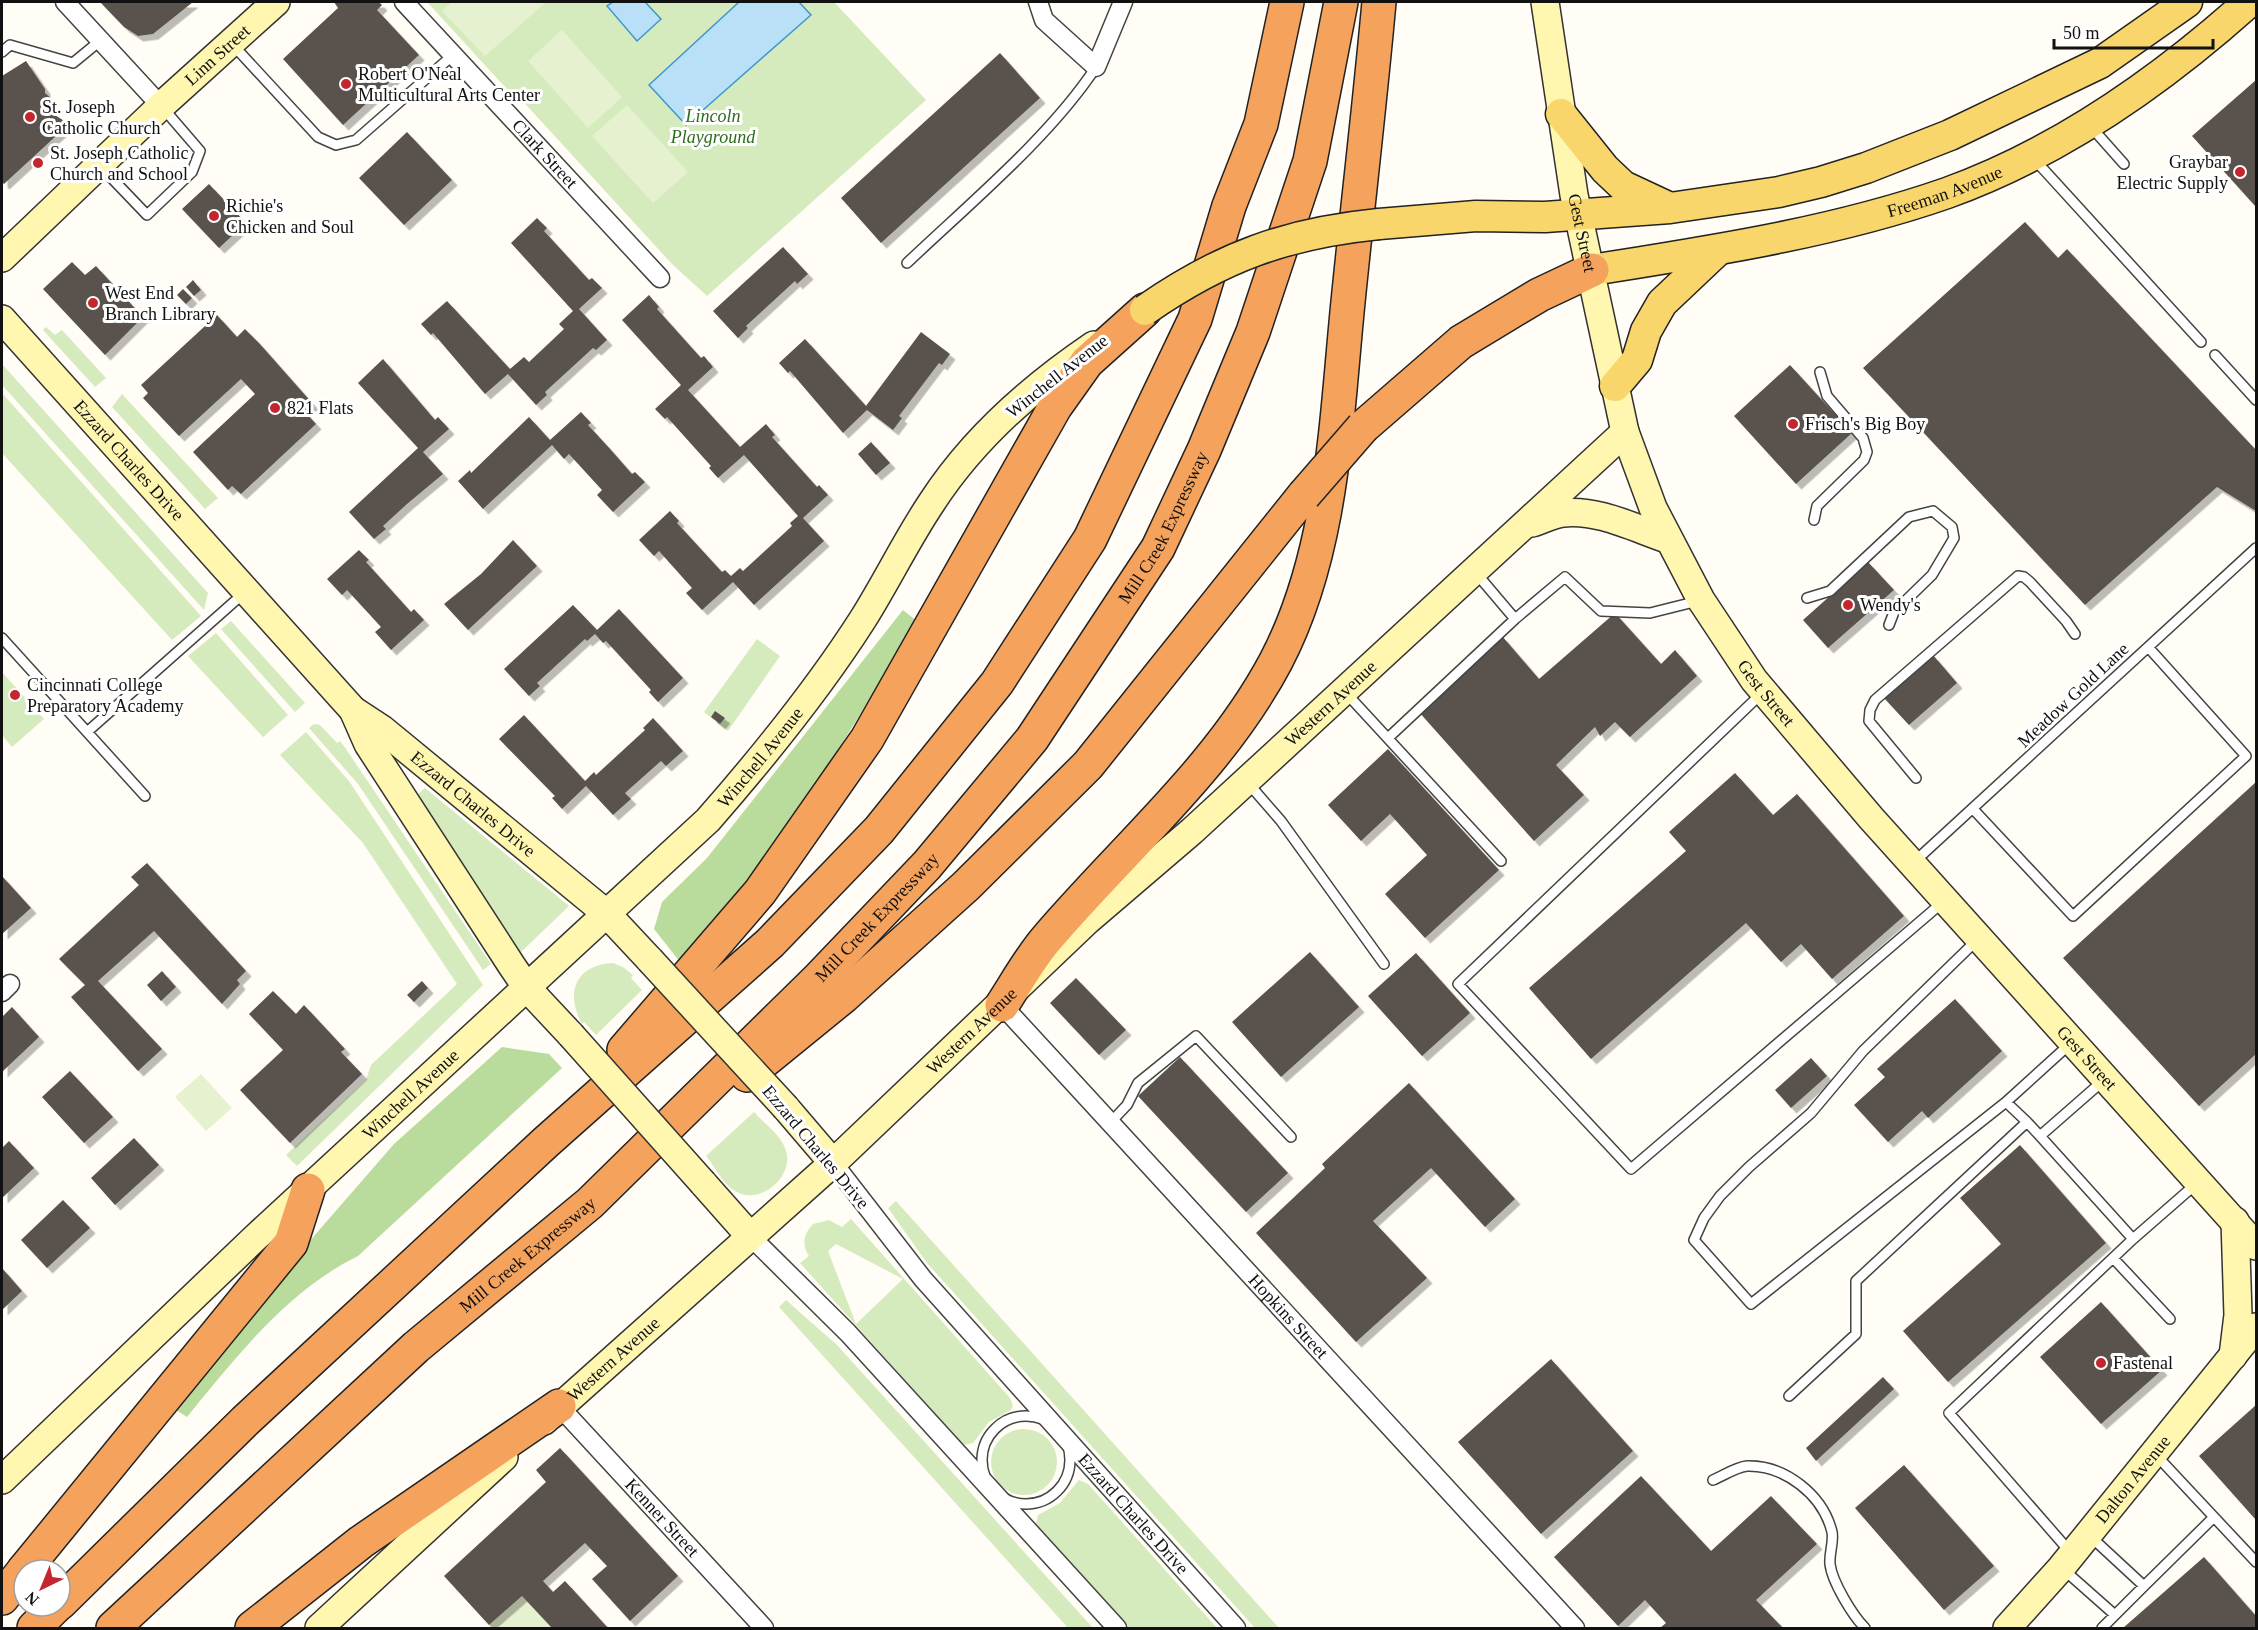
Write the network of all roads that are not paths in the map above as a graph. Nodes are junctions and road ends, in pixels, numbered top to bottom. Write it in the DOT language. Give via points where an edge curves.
graph roads {
  1 [pos="65,2"];
  2 [pos="276,2"];
  3 [pos="404,2"];
  4 [pos="1038,2"];
  5 [pos="1123,2"];
  6 [pos="1287,2"];
  7 [pos="1341,2"];
  8 [pos="1379,2"];
  9 [pos="1545,2"];
  10 [pos="2187,2"];
  11 [pos="2249,2"];
  12 [pos="100,40"];
  13 [pos="232,43"];
  14 [pos="2,52"];
  15 [pos="453,55"];
  16 [pos="1096,67"];
  17 [pos="161,106"];
  18 [pos="1561,114"];
  19 [pos="2087,123"];
  20 [pos="2030,155"];
  21 [pos="2124,164"];
  22 [pos="99,165"];
  23 [pos="1670,208"];
  24 [pos="1579,215"];
  25 [pos="1717,250"];
  26 [pos="2,258"];
  27 [pos="907,263"];
  28 [pos="1592,270"];
  29 [pos="660,278"];
  30 [pos="1145,310"];
  31 [pos="2,319"];
  32 [pos="2201,342"];
  33 [pos="2215,355"];
  34 [pos="1820,372"];
  35 [pos="1615,386"];
  36 [pos="2256,400"];
  37 [pos="1625,432"];
  38 [pos="1814,520"];
  39 [pos="1528,524"];
  40 [pos="1667,539"];
  41 [pos="2256,548"];
  42 [pos="1475,572"];
  43 [pos="245,592"];
  44 [pos="1807,598"];
  45 [pos="1701,600"];
  46 [pos="1515,619"];
  47 [pos="1889,625"];
  48 [pos="2075,634"];
  49 [pos="2,638"];
  50 [pos="2148,647"];
  51 [pos="1345,691"];
  52 [pos="1764,692"];
  53 [pos="352,710"];
  54 [pos="87,732"];
  55 [pos="1388,738"];
  56 [pos="1916,778"];
  57 [pos="1247,781"];
  58 [pos="145,796"];
  59 [pos="1973,808"];
  60 [pos="1501,861"];
  61 [pos="1911,865"];
  62 [pos="1944,902"];
  63 [pos="607,914"];
  64 [pos="1979,939"];
  65 [pos="1383,964"];
  66 [pos="527,988"];
  67 [pos="1002,1005"];
  68 [pos="2072,1042"];
  69 [pos="2106,1079"];
  70 [pos="2006,1102"];
  71 [pos="1110,1122"];
  72 [pos="2027,1122"];
  73 [pos="2040,1136"];
  74 [pos="1291,1137"];
  75 [pos="546,1142"];
  76 [pos="833,1163"];
  77 [pos="2199,1181"];
  78 [pos="308,1190"];
  79 [pos="590,1203"];
  80 [pos="2235,1221"];
  81 [pos="749,1235"];
  82 [pos="2133,1239"];
  83 [pos="2256,1246"];
  84 [pos="2113,1258"];
  85 [pos="2170,1319"];
  86 [pos="2256,1327"];
  87 [pos="2233,1356"];
  88 [pos="1789,1396"];
  89 [pos="559,1406"];
  90 [pos="1056,1427"];
  91 [pos="2154,1454"];
  92 [pos="2,1480"];
  93 [pos="1713,1480"];
  94 [pos="992,1488"];
  95 [pos="2214,1517"];
  96 [pos="2074,1552"];
  97 [pos="34,1558"];
  98 [pos="2256,1562"];
  99 [pos="12,1585"];
  100 [pos="2144,1586"];
  101 [pos="72,1591"];
  102 [pos="2,1598"];
  103 [pos="2115,1615"];
  104 [pos="45,1618"];
  105 [pos="34,1629"];
  106 [pos="113,1629"];
  107 [pos="252,1629"];
  108 [pos="319,1629"];
  109 [pos="764,1629"];
  110 [pos="1117,1629"];
  111 [pos="1236,1629"];
  112 [pos="1575,1629"];
  113 [pos="1865,1629"];
  114 [pos="2007,1629"];
  115 [pos="2102,1629"];
  1 -- 12 [label="street"];
  2 -- 13 [label="main road, Linn Street"];
  3 -- 15 [label="street, Clark Street"];
  4 -- 16 [label="street" via="1044,20"];
  5 -- 16 [label="street"];
  6 -- 75 [label="highway" via="1261,124 1229,206 1195,319 1090,539 1003,674 879,830 770,943"];
  7 -- 79 [label="highway, Mill Creek Expressway" via="1310,161 1257,321 1158,548 1032,739 927,865 820,977"];
  8 -- 67 [label="highway" via="1337,426 1319,538 1299,608 1276,661 1243,713 1169,808 1047,938"];
  9 -- 18 [label="main road, Gest Street"];
  10 -- 23 [label="main road" via="2100,63 1950,135 1821,182"];
  11 -- 19 [label="main road, Freeman Avenue" via="2202,43"];
  12 -- 14 [label="lane" via="74,63 10,45"];
  12 -- 17 [label="street"];
  13 -- 15 [label="lane" via="318,137 336,145 356,140"];
  13 -- 17 [label="main road, Linn Street"];
  15 -- 29 [label="street, Clark Street"];
  16 -- 27 [label="lane" via="1079,93 1002,174"];
  17 -- 22 [label="main road, Linn Street"];
  17 -- 22 [label="lane" via="200,151 192,172 147,215"];
  18 -- 23 [label="main road" via="1623,186"];
  18 -- 24 [label="main road, Gest Street"];
  19 -- 20 [label="main road, Freeman Avenue"];
  19 -- 21 [label="lane"];
  20 -- 25 [label="main road, Freeman Avenue" via="1948,192 1877,215"];
  20 -- 32 [label="lane"];
  22 -- 26 [label="main road, Linn Street"];
  23 -- 24 [label="main road"];
  24 -- 28 [label="main road, Gest Street"];
  24 -- 30 [label="main road, Winchell Avenue, bridge" via="1476,216 1328,229 1276,243 1182,284"];
  25 -- 28 [label="main road, Freeman Avenue"];
  25 -- 35 [label="main road" via="1662,303 1636,360"];
  28 -- 35 [label="main road, Gest Street"];
  28 -- 79 [label="highway, bridge" via="1528,300 1461,342 1363,428 1304,495 1088,765 966,886 844,996"];
  30 -- 63 [label="main road, Winchell Avenue" via="1052,375 975,448 933,501 863,618 766,754 708,820"];
  30 -- 75 [label="highway" via="1086,362 1055,407 873,730 813,820 760,892"];
  31 -- 43 [label="main road, Ezzard Charles Drive"];
  33 -- 36 [label="lane"];
  34 -- 38 [label="lane" via="1827,396 1863,438 1867,452 1864,460 1817,506"];
  35 -- 37 [label="main road, Gest Street"];
  37 -- 39 [label="main road, Western Avenue"];
  37 -- 40 [label="main road, Gest Street"];
  39 -- 40 [label="main road" via="1562,513 1582,513"];
  39 -- 42 [label="main road, Western Avenue"];
  40 -- 45 [label="main road, Gest Street"];
  41 -- 50 [label="lane, Meadow Gold Lane"];
  42 -- 46 [label="lane"];
  42 -- 51 [label="main road, Western Avenue"];
  43 -- 53 [label="main road, Ezzard Charles Drive"];
  43 -- 54 [label="lane"];
  44 -- 47 [label="lane" via="1830,591 1909,517 1933,511 1952,527 1954,538 1932,575 1894,612"];
  45 -- 46 [label="lane" via="1650,613 1600,611 1565,577"];
  45 -- 52 [label="main road, Gest Street"];
  46 -- 55 [label="lane"];
  48 -- 56 [label="lane" via="2030,582 2018,576 1875,700 1869,721"];
  49 -- 54 [label="lane"];
  50 -- 59 [label="lane, Meadow Gold Lane"];
  50 -- 59 [label="lane" via="2246,756 2073,916"];
  51 -- 55 [label="lane"];
  51 -- 57 [label="main road, Western Avenue"];
  52 -- 61 [label="main road, Gest Street"];
  52 -- 62 [label="lane" via="1458,984 1631,1169"];
  53 -- 63 [label="main road, Ezzard Charles Drive" via="382,729"];
  53 -- 66 [label="main road, Ezzard Charles Drive" via="368,744"];
  54 -- 58 [label="lane"];
  55 -- 60 [label="lane"];
  57 -- 65 [label="lane"];
  57 -- 67 [label="main road, Western Avenue" via="1088,920"];
  59 -- 61 [label="lane, Meadow Gold Lane"];
  61 -- 62 [label="main road, Gest Street"];
  62 -- 64 [label="main road, Gest Street"];
  63 -- 66 [label="main road, Winchell Avenue"];
  63 -- 76 [label="main road, Ezzard Charles Drive, bridge"];
  64 -- 68 [label="main road, Gest Street"];
  64 -- 70 [label="lane" via="1863,1051 1811,1113 1720,1196 1694,1240 1750,1304"];
  66 -- 78 [label="main road, Winchell Avenue"];
  66 -- 81 [label="main road, Ezzard Charles Drive, bridge"];
  67 -- 71 [label="street, Hopkins Street"];
  67 -- 76 [label="main road, Western Avenue"];
  68 -- 69 [label="main road, Gest Street"];
  68 -- 70 [label="lane"];
  69 -- 73 [label="lane"];
  69 -- 77 [label="main road, Gest Street"];
  70 -- 72 [label="lane"];
  71 -- 74 [label="lane" via="1127,1105 1138,1083 1196,1036"];
  71 -- 112 [label="street, Hopkins Street"];
  72 -- 73 [label="lane"];
  72 -- 88 [label="lane" via="1856,1281 1856,1334"];
  73 -- 82 [label="lane"];
  75 -- 101 [label="highway" via="245,1421"];
  76 -- 81 [label="main road, Western Avenue"];
  76 -- 90 [label="street, Ezzard Charles Drive" via="923,1279"];
  77 -- 80 [label="main road, Gest Street"];
  77 -- 82 [label="lane"];
  78 -- 92 [label="main road, Winchell Avenue"];
  78 -- 97 [label="highway" via="291,1243"];
  79 -- 106 [label="highway, Mill Creek Expressway" via="416,1347"];
  80 -- 83 [label="main road, Gest Street"];
  80 -- 87 [label="main road" via="2238,1315"];
  81 -- 89 [label="main road, Western Avenue"];
  81 -- 94 [label="street, Ezzard Charles Drive" via="848,1333"];
  82 -- 84 [label="lane"];
  84 -- 85 [label="lane"];
  84 -- 96 [label="lane" via="1949,1413"];
  86 -- 87 [label="main road, Dalton Avenue"];
  87 -- 91 [label="main road, Dalton Avenue"];
  89 -- 107 [label="highway" via="361,1542"];
  89 -- 108 [label="main road, Western Avenue"];
  89 -- 109 [label="street, Kenner Street"];
  90 -- 94 [label="lane" via="1042,1418 1017,1416 993,1428 981,1454 982,1469"];
  90 -- 94 [label="lane" via="1066,1442 1070,1460 1065,1481 1057,1491 1028,1504 1014,1503"];
  90 -- 111 [label="street, Ezzard Charles Drive"];
  91 -- 95 [label="lane"];
  91 -- 96 [label="main road, Dalton Avenue"];
  93 -- 113 [label="lane" via="1744,1466 1764,1467 1793,1480 1820,1501 1833,1533 1830,1565 1853,1616"];
  94 -- 110 [label="street, Ezzard Charles Drive"];
  95 -- 98 [label="lane"];
  95 -- 100 [label="lane"];
  96 -- 100 [label="lane"];
  96 -- 103 [label="lane"];
  96 -- 114 [label="main road, Dalton Avenue"];
  99 -- 102 [label="highway"];
  100 -- 103 [label="lane"];
  103 -- 115 [label="lane"];
  104 -- 105 [label="highway"];
}
